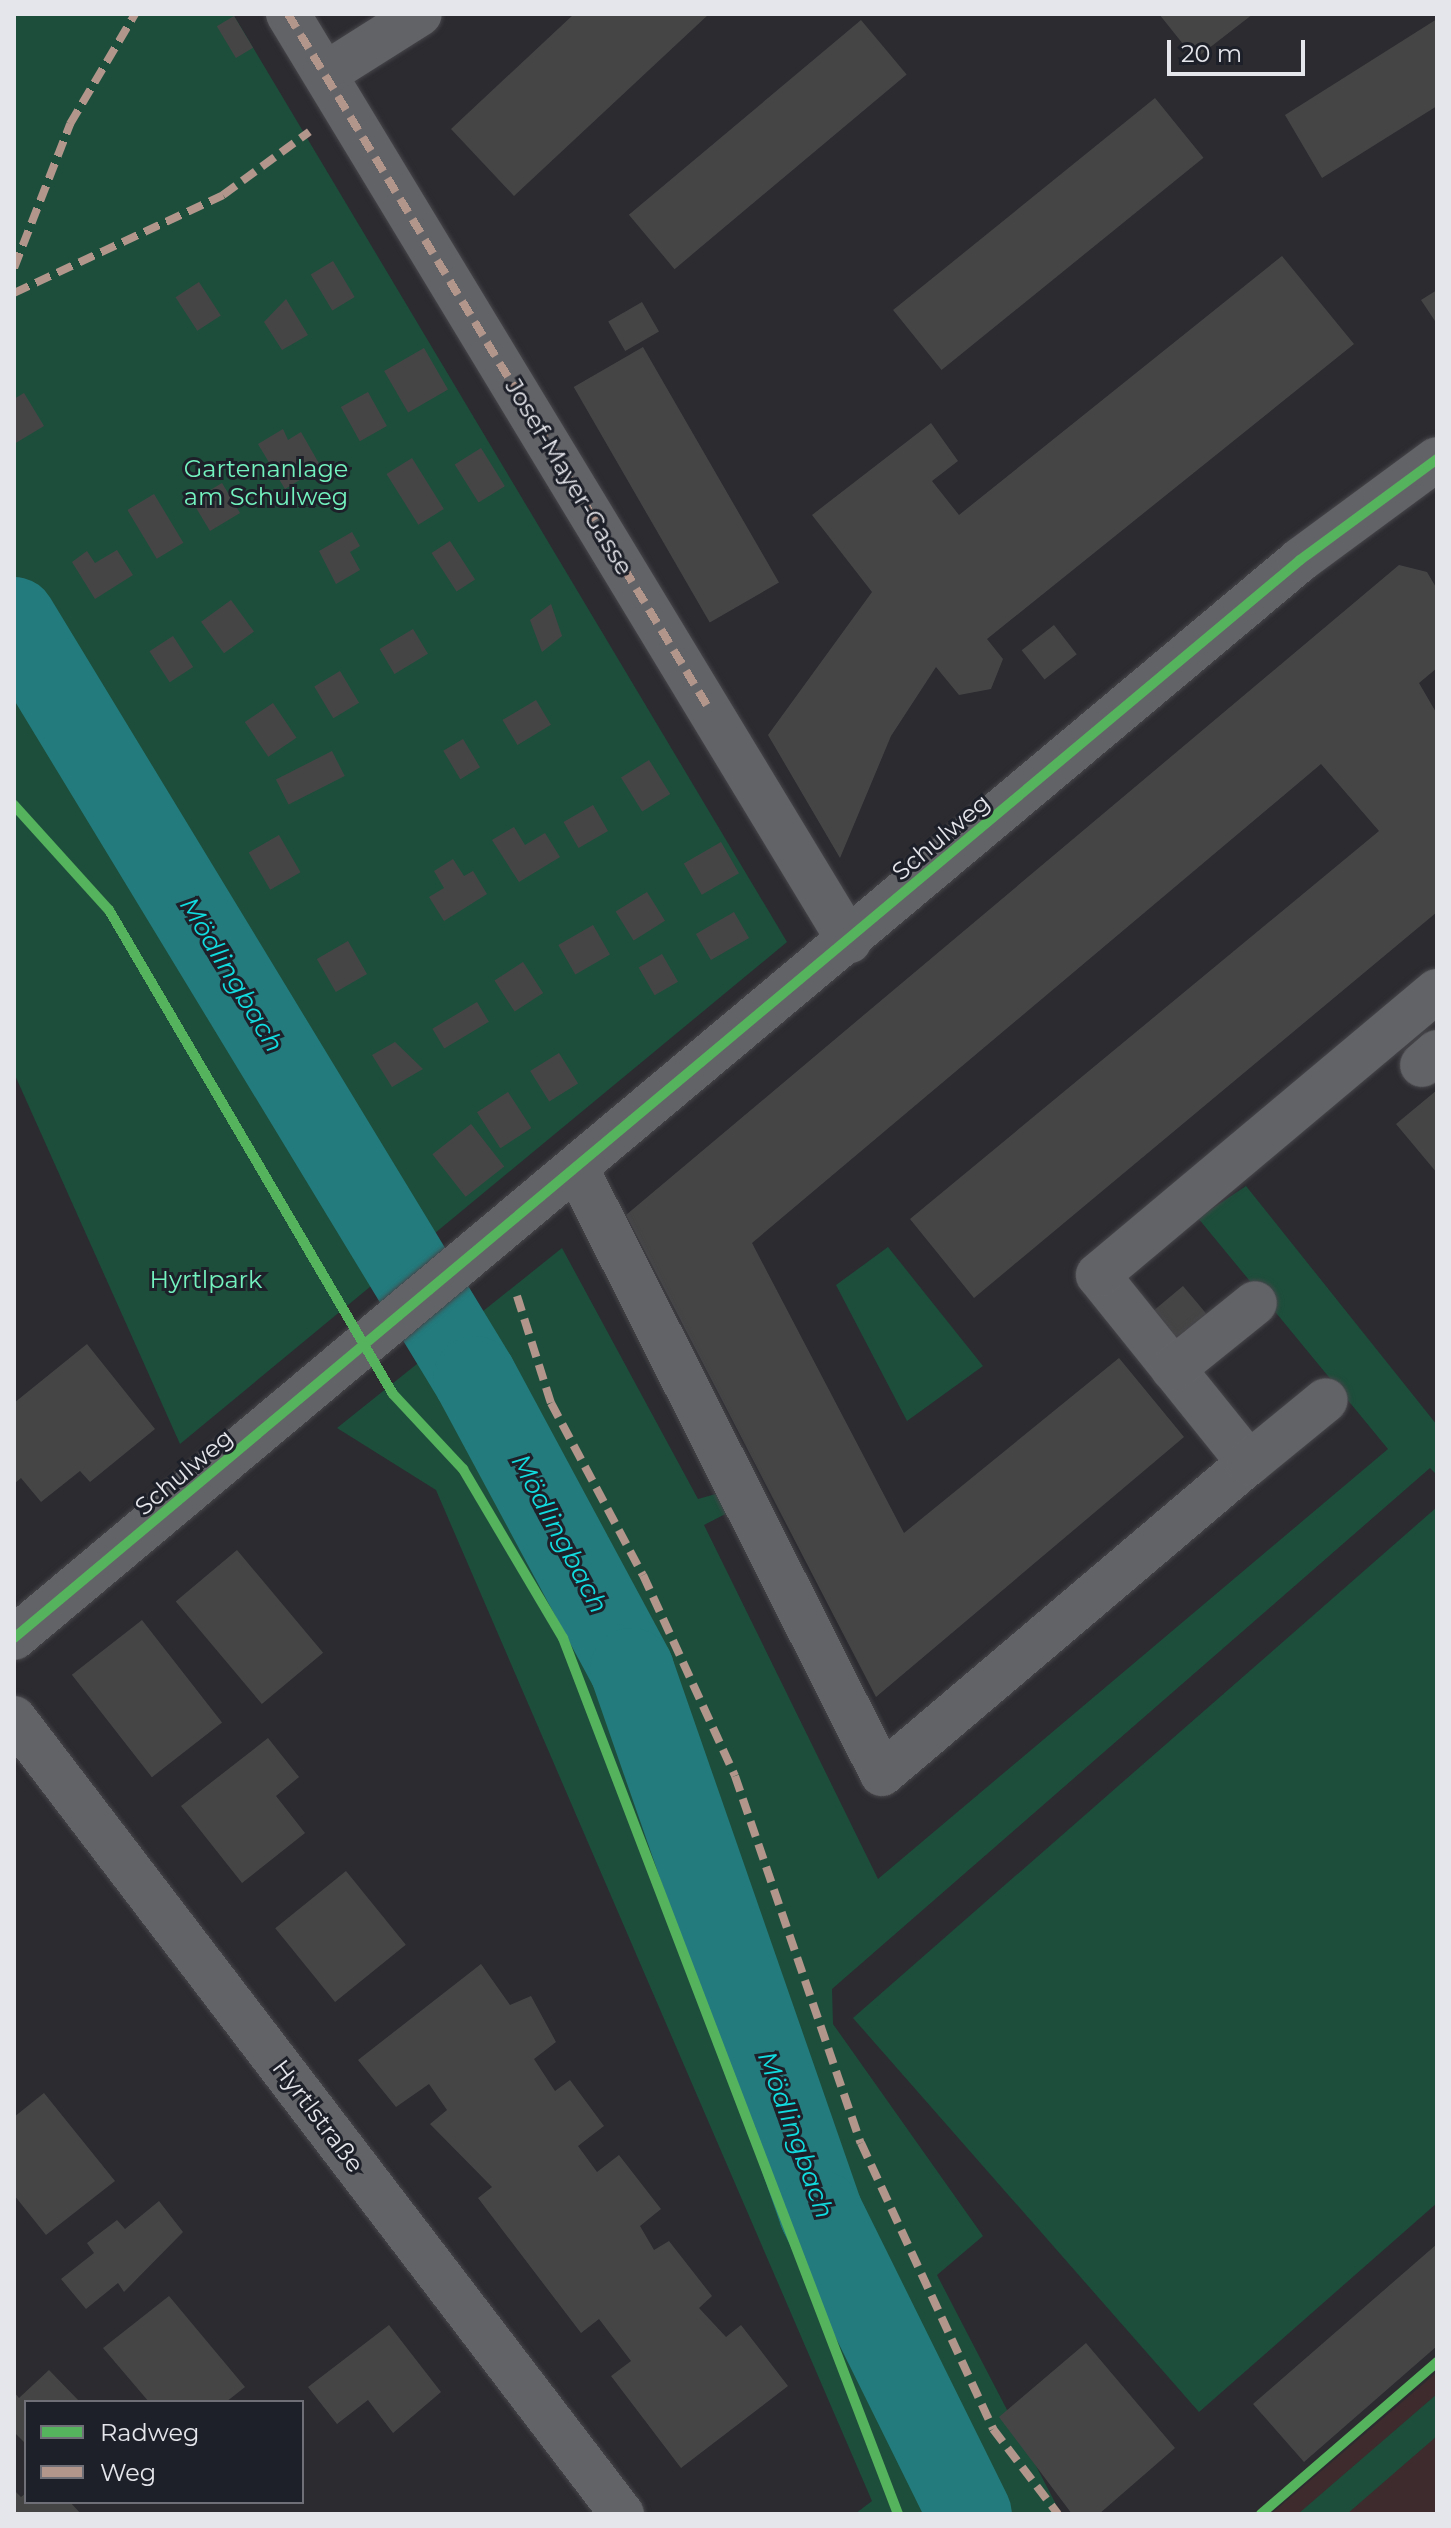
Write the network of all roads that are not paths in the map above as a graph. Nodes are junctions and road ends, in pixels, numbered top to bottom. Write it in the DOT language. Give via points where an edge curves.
graph roads {
  1 [pos="288,14"];
  2 [pos="420,14"];
  3 [pos="325,74"];
  4 [pos="1437,459"];
  5 [pos="849,941"];
  6 [pos="1437,991"];
  7 [pos="578,1171"];
  8 [pos="1255,1303"];
  9 [pos="1173,1369"];
  10 [pos="1326,1400"];
  11 [pos="1249,1463"];
  12 [pos="14,1638"];
  13 [pos="14,1718"];
  14 [pos="622,2514"];
  1 -- 3 [label="street, Josef-Mayer-Gasse"];
  2 -- 3 [label="street"];
  3 -- 5 [label="street, Josef-Mayer-Gasse"];
  4 -- 5 [label="street, Schulweg" via="1300,560"];
  5 -- 7 [label="street, Schulweg"];
  6 -- 9 [label="street" via="1098,1275"];
  7 -- 11 [label="street" via="882,1774"];
  7 -- 12 [label="street, Schulweg"];
  8 -- 9 [label="street"];
  9 -- 11 [label="street"];
  10 -- 11 [label="street"];
  13 -- 14 [label="street, Hyrtlstraße"];
}
